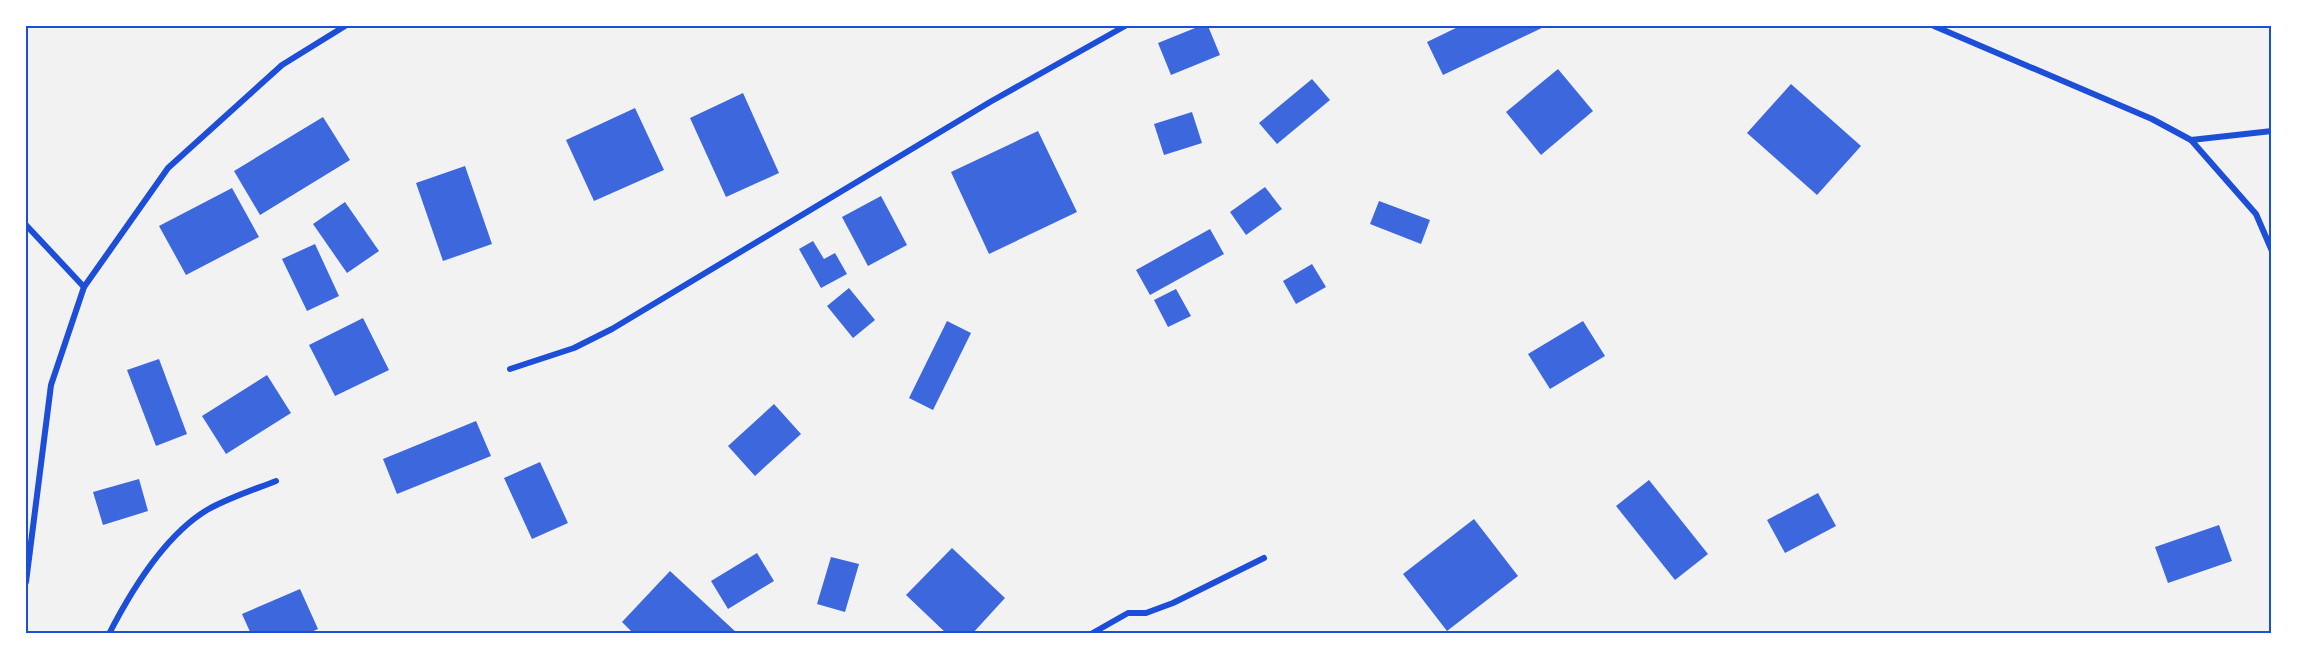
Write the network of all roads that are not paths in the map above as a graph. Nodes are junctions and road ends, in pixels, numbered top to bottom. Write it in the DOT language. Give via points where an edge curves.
graph roads {
  1 [pos="345,26"];
  2 [pos="1125,26"];
  3 [pos="1934,26"];
  4 [pos="2271,131"];
  5 [pos="2191,140"];
  6 [pos="26,225"];
  7 [pos="2271,251"];
  8 [pos="84,287"];
  9 [pos="510,369"];
  10 [pos="276,481"];
  11 [pos="1264,558"];
  12 [pos="26,582"];
  13 [pos="109,633"];
  14 [pos="1091,633"];
  1 -- 8 [label="street" via="282,65 168,168"];
  2 -- 9 [label="street" via="990,102 612,329 574,348"];
  3 -- 5 [label="street" via="2152,119"];
  4 -- 5 [label="street"];
  5 -- 7 [label="street" via="2256,214"];
  6 -- 8 [label="street"];
  8 -- 12 [label="street" via="51,386"];
  10 -- 13 [label="street" via="222,502 189,525 132,590"];
  11 -- 14 [label="street" via="1173,603 1146,613 1128,613"];
}
